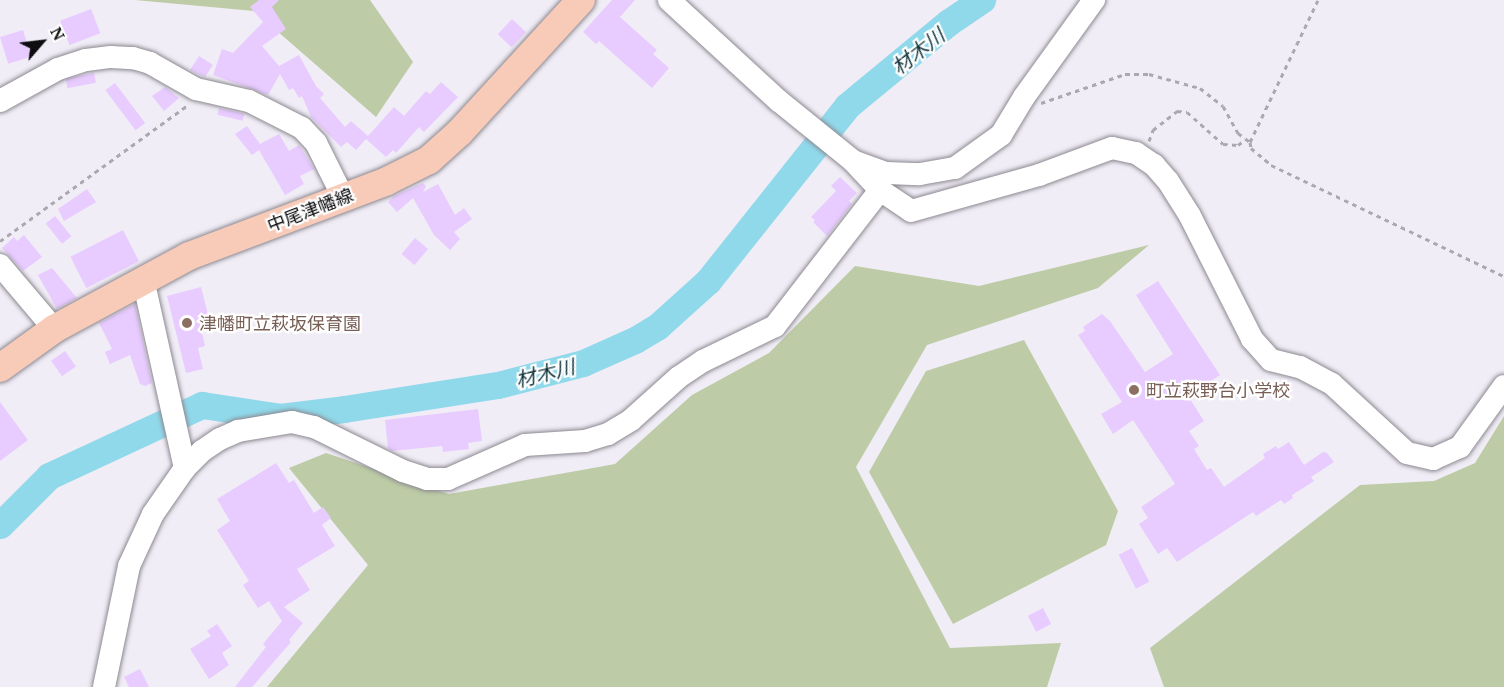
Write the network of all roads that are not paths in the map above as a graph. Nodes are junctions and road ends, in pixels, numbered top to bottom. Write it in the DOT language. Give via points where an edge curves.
graph roads {
  1 [pos="581,0"];
  2 [pos="669,0"];
  3 [pos="1094,0"];
  4 [pos="0,101"];
  5 [pos="853,161"];
  6 [pos="880,190"];
  7 [pos="343,197"];
  8 [pos="0,265"];
  9 [pos="144,279"];
  10 [pos="54,329"];
  11 [pos="0,368"];
  12 [pos="1504,386"];
  13 [pos="185,468"];
  14 [pos="104,687"];
  1 -- 7 [label="main road, 中尾津幡線" via="460,132 429,160"];
  2 -- 5 [label="street" via="779,101"];
  3 -- 5 [label="street" via="1001,135 955,168 920,174 886,173"];
  4 -- 7 [label="street" via="58,69 86,60 133,58 206,93 249,101 302,128 316,143"];
  5 -- 6 [label="street"];
  6 -- 12 [label="street" via="911,211 1039,175 1112,148 1136,153 1168,181 1252,339 1271,360 1300,367 1332,384 1407,453 1433,459 1460,447"];
  6 -- 13 [label="street" via="774,326 703,361 608,434 585,441 525,445 448,479 427,479 314,427 292,422 238,431 202,451"];
  7 -- 9 [label="main road, 中尾津幡線" via="189,256"];
  8 -- 10 [label="street"];
  9 -- 10 [label="main road, 中尾津幡線"];
  9 -- 13 [label="street"];
  10 -- 11 [label="main road, 中尾津幡線"];
  13 -- 14 [label="street" via="153,514 129,566"];
}
